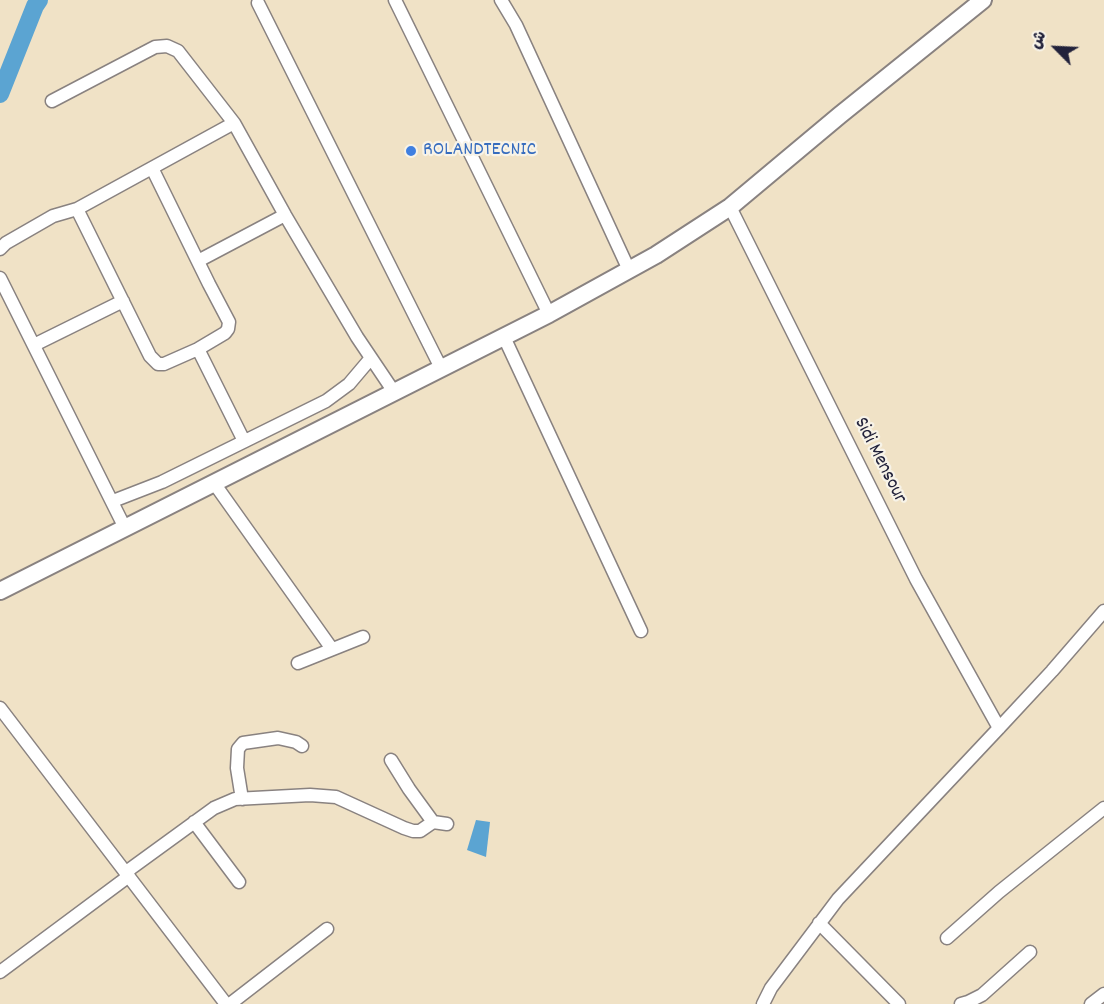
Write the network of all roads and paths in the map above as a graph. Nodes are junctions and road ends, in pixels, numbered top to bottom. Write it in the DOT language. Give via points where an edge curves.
graph roads {
  1 [pos="395,0"];
  2 [pos="501,0"];
  3 [pos="983,0"];
  4 [pos="258,3"];
  5 [pos="52,101"];
  6 [pos="234,123"];
  7 [pos="152,168"];
  8 [pos="730,207"];
  9 [pos="77,209"];
  10 [pos="285,215"];
  11 [pos="0,249"];
  12 [pos="198,261"];
  13 [pos="629,270"];
  14 [pos="0,278"];
  15 [pos="123,301"];
  16 [pos="549,314"];
  17 [pos="504,337"];
  18 [pos="34,345"];
  19 [pos="198,349"];
  20 [pos="371,358"];
  21 [pos="441,368"];
  22 [pos="394,392"];
  23 [pos="244,441"];
  24 [pos="214,483"];
  25 [pos="113,501"];
  26 [pos="125,528"];
  27 [pos="0,591"];
  28 [pos="1104,610"];
  29 [pos="641,631"];
  30 [pos="363,636"];
  31 [pos="332,649"];
  32 [pos="298,663"];
  33 [pos="0,708"];
  34 [pos="999,728"];
  35 [pos="302,746"];
  36 [pos="391,760"];
  37 [pos="242,799"];
  38 [pos="1104,808"];
  39 [pos="194,822"];
  40 [pos="433,822"];
  41 [pos="447,824"];
  42 [pos="127,874"];
  43 [pos="239,882"];
  44 [pos="819,923"];
  45 [pos="327,929"];
  46 [pos="947,938"];
  47 [pos="1030,952"];
  48 [pos="0,972"];
  49 [pos="1104,994"];
  50 [pos="228,1004"];
  51 [pos="763,1004"];
  52 [pos="899,1004"];
  53 [pos="961,1004"];
  54 [pos="1091,1004"];
  1 -- 16 [label="street"];
  2 -- 13 [label="street"];
  3 -- 8 [label="main road"];
  4 -- 21 [label="street"];
  5 -- 6 [label="street" via="162,46 178,51"];
  6 -- 7 [label="street"];
  6 -- 10 [label="street"];
  7 -- 9 [label="street"];
  7 -- 12 [label="street"];
  8 -- 13 [label="main road"];
  8 -- 34 [label="street, Sidi Mensour" via="916,579"];
  9 -- 11 [label="street" via="53,216"];
  9 -- 15 [label="street"];
  10 -- 12 [label="street"];
  10 -- 20 [label="street"];
  12 -- 19 [label="street" via="229,322 225,333"];
  13 -- 16 [label="main road"];
  14 -- 18 [label="street"];
  15 -- 18 [label="street"];
  15 -- 19 [label="street" via="150,356 158,364"];
  16 -- 17 [label="main road"];
  17 -- 21 [label="main road"];
  17 -- 29 [label="street"];
  18 -- 25 [label="street"];
  19 -- 23 [label="street"];
  20 -- 22 [label="street"];
  20 -- 23 [label="street" via="349,384 326,401"];
  21 -- 22 [label="main road"];
  22 -- 24 [label="main road"];
  23 -- 25 [label="street" via="162,482"];
  24 -- 26 [label="main road"];
  24 -- 31 [label="street"];
  25 -- 26 [label="street"];
  26 -- 27 [label="main road"];
  28 -- 34 [label="street"];
  30 -- 31 [label="street"];
  31 -- 32 [label="street"];
  33 -- 42 [label="street"];
  34 -- 44 [label="street"];
  35 -- 37 [label="street" via="278,738 243,743 238,749 237,768"];
  36 -- 40 [label="street"];
  37 -- 39 [label="street" via="214,808"];
  37 -- 40 [label="street" via="323,795 413,831"];
  38 -- 46 [label="street"];
  39 -- 42 [label="street"];
  39 -- 43 [label="street"];
  40 -- 41 [label="street"];
  42 -- 48 [label="street"];
  42 -- 50 [label="street"];
  44 -- 51 [label="street" via="771,987"];
  44 -- 52 [label="street"];
  45 -- 50 [label="street"];
  47 -- 53 [label="street" via="981,995"];
  49 -- 54 [label="street"];
}
